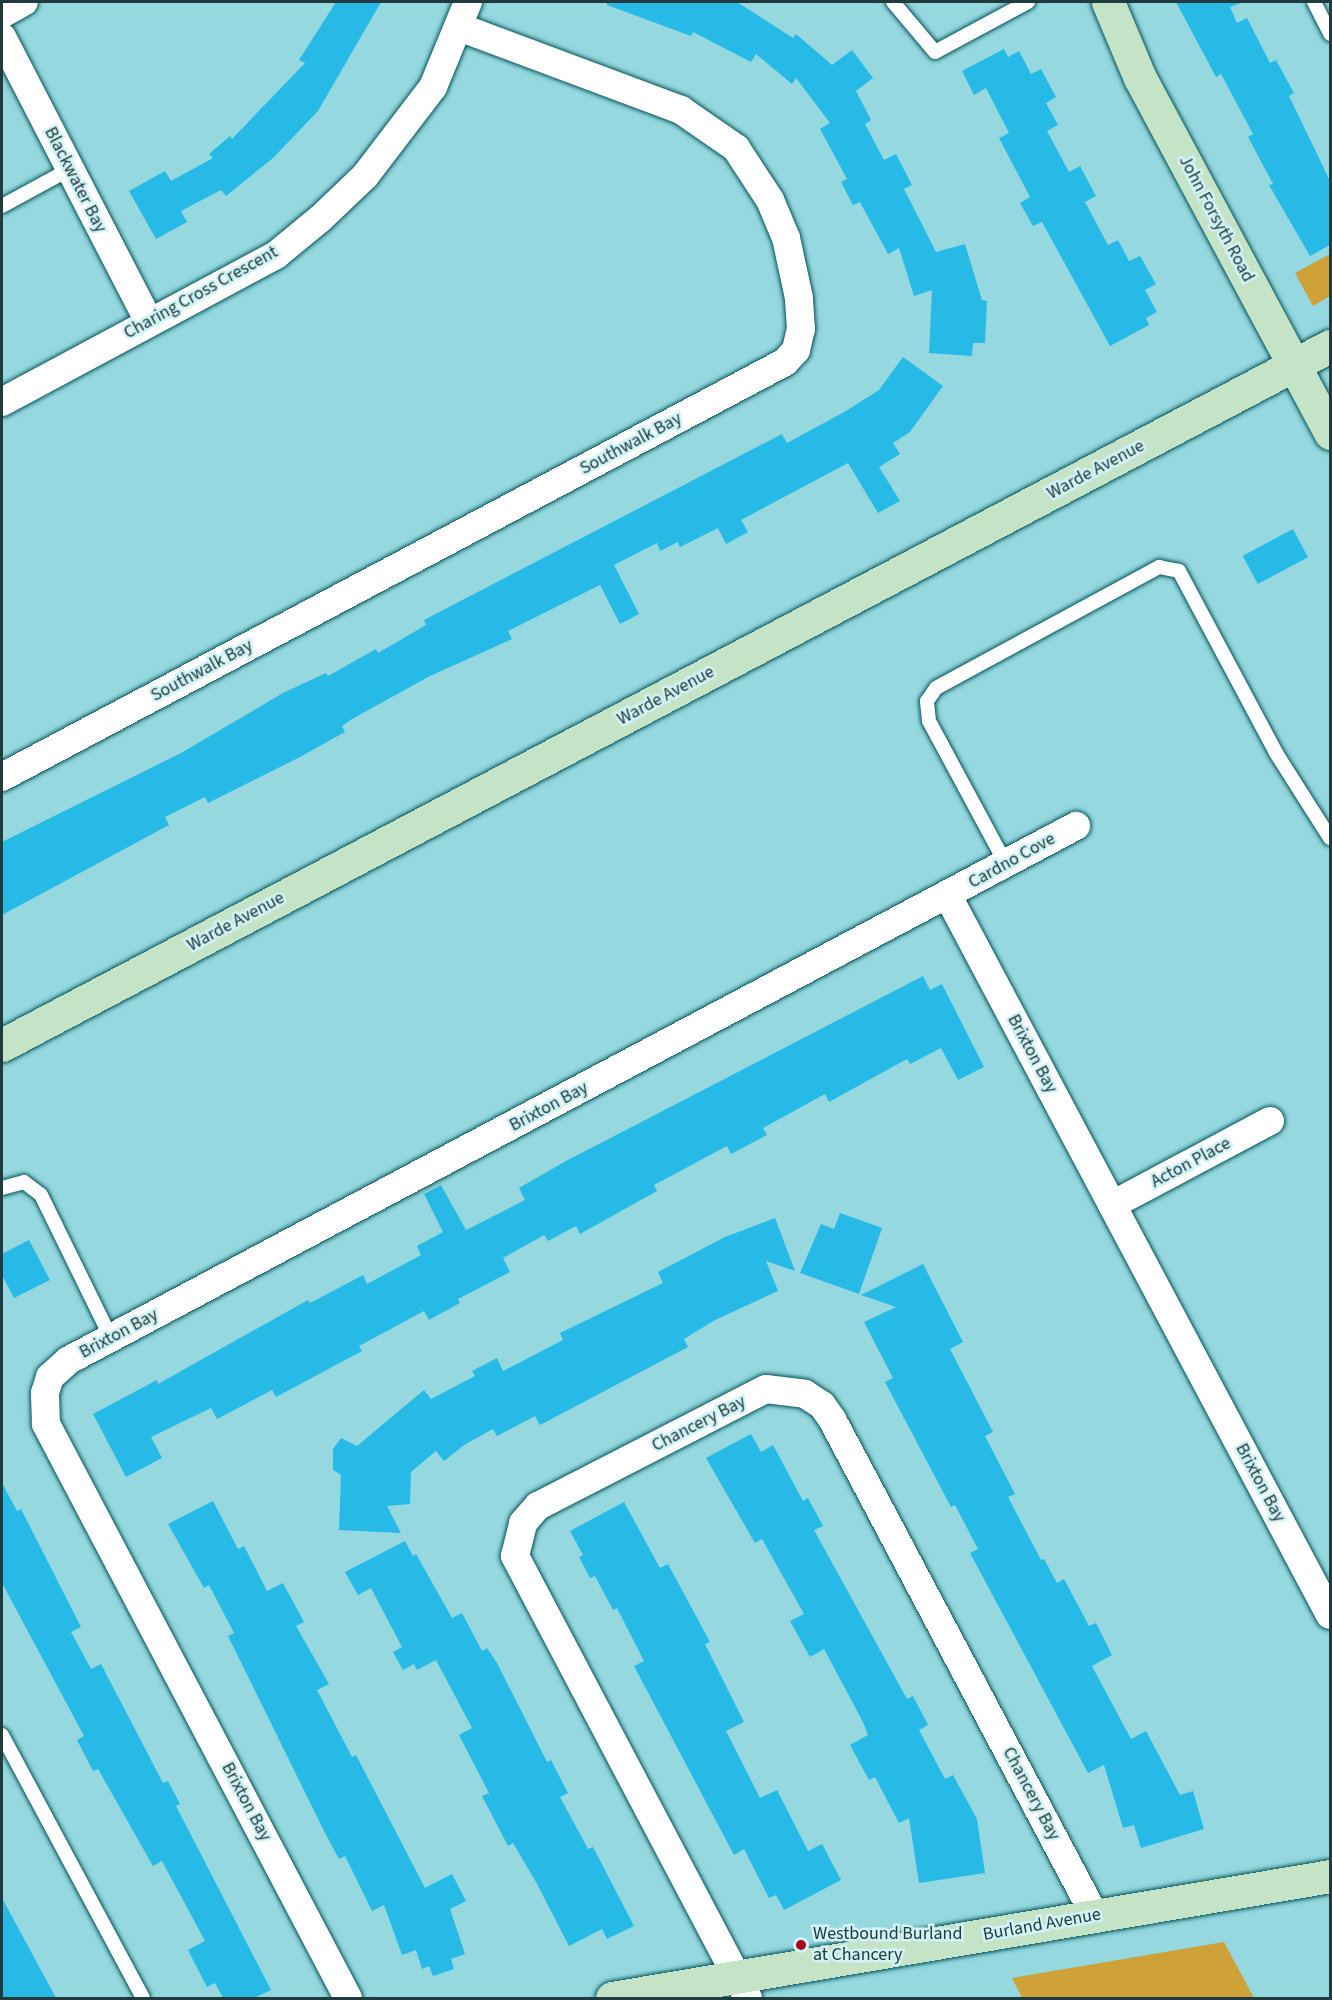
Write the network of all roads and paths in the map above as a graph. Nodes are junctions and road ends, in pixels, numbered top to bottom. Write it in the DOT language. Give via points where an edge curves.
graph roads {
  1 [pos="24,2"];
  2 [pos="893,2"];
  3 [pos="1028,2"];
  4 [pos="1108,2"];
  5 [pos="1314,2"];
  6 [pos="2,14"];
  7 [pos="463,14"];
  8 [pos="1330,34"];
  9 [pos="2,37"];
  10 [pos="70,170"];
  11 [pos="2,206"];
  12 [pos="149,322"];
  13 [pos="1330,346"];
  14 [pos="1294,366"];
  15 [pos="2,402"];
  16 [pos="1330,434"];
  17 [pos="2,777"];
  18 [pos="1076,826"];
  19 [pos="1330,838"];
  20 [pos="1005,864"];
  21 [pos="948,896"];
  22 [pos="2,1045"];
  23 [pos="1270,1121"];
  24 [pos="2,1188"];
  25 [pos="1113,1205"];
  26 [pos="111,1338"];
  27 [pos="1330,1615"];
  28 [pos="2,1735"];
  29 [pos="1330,1876"];
  30 [pos="1095,1916"];
  31 [pos="742,1988"];
  32 [pos="143,1998"];
  33 [pos="348,1998"];
  34 [pos="612,1998"];
  1 -- 6 [label="street"];
  2 -- 3 [label="lane" via="935,52"];
  4 -- 14 [label="main road, John Forsyth Road" via="1140,78"];
  5 -- 8 [label="lane"];
  7 -- 12 [label="street, Charing Cross Crescent" via="433,87 365,176 276,255"];
  7 -- 17 [label="street, Southwalk Bay" via="681,110 736,148 770,200 786,238 799,298 801,329 796,350 785,362"];
  9 -- 10 [label="street, Blackwater Bay"];
  10 -- 11 [label="lane"];
  10 -- 12 [label="street, Blackwater Bay"];
  12 -- 15 [label="street, Charing Cross Crescent"];
  13 -- 14 [label="main road, Warde Avenue"];
  14 -- 16 [label="main road, John Forsyth Road"];
  14 -- 22 [label="main road, Warde Avenue"];
  18 -- 20 [label="street, Cardno Cove"];
  19 -- 20 [label="lane" via="1276,753 1179,571 1159,567 936,688 927,701 929,721"];
  20 -- 21 [label="street, Cardno Cove"];
  21 -- 25 [label="street, Brixton Bay"];
  21 -- 26 [label="street, Brixton Bay"];
  23 -- 25 [label="street, Acton Place"];
  24 -- 26 [label="lane" via="24,1182 41,1195"];
  25 -- 27 [label="street, Brixton Bay"];
  26 -- 33 [label="street, Brixton Bay" via="69,1360 50,1377 45,1393 46,1424"];
  28 -- 32 [label="lane"];
  29 -- 30 [label="main road, Burland Avenue"];
  30 -- 31 [label="main road, Burland Avenue"];
  30 -- 31 [label="street, Chancery Bay" via="833,1421 822,1405 805,1394 766,1389 538,1506 523,1523 515,1557"];
  31 -- 34 [label="main road, Burland Avenue"];
}
